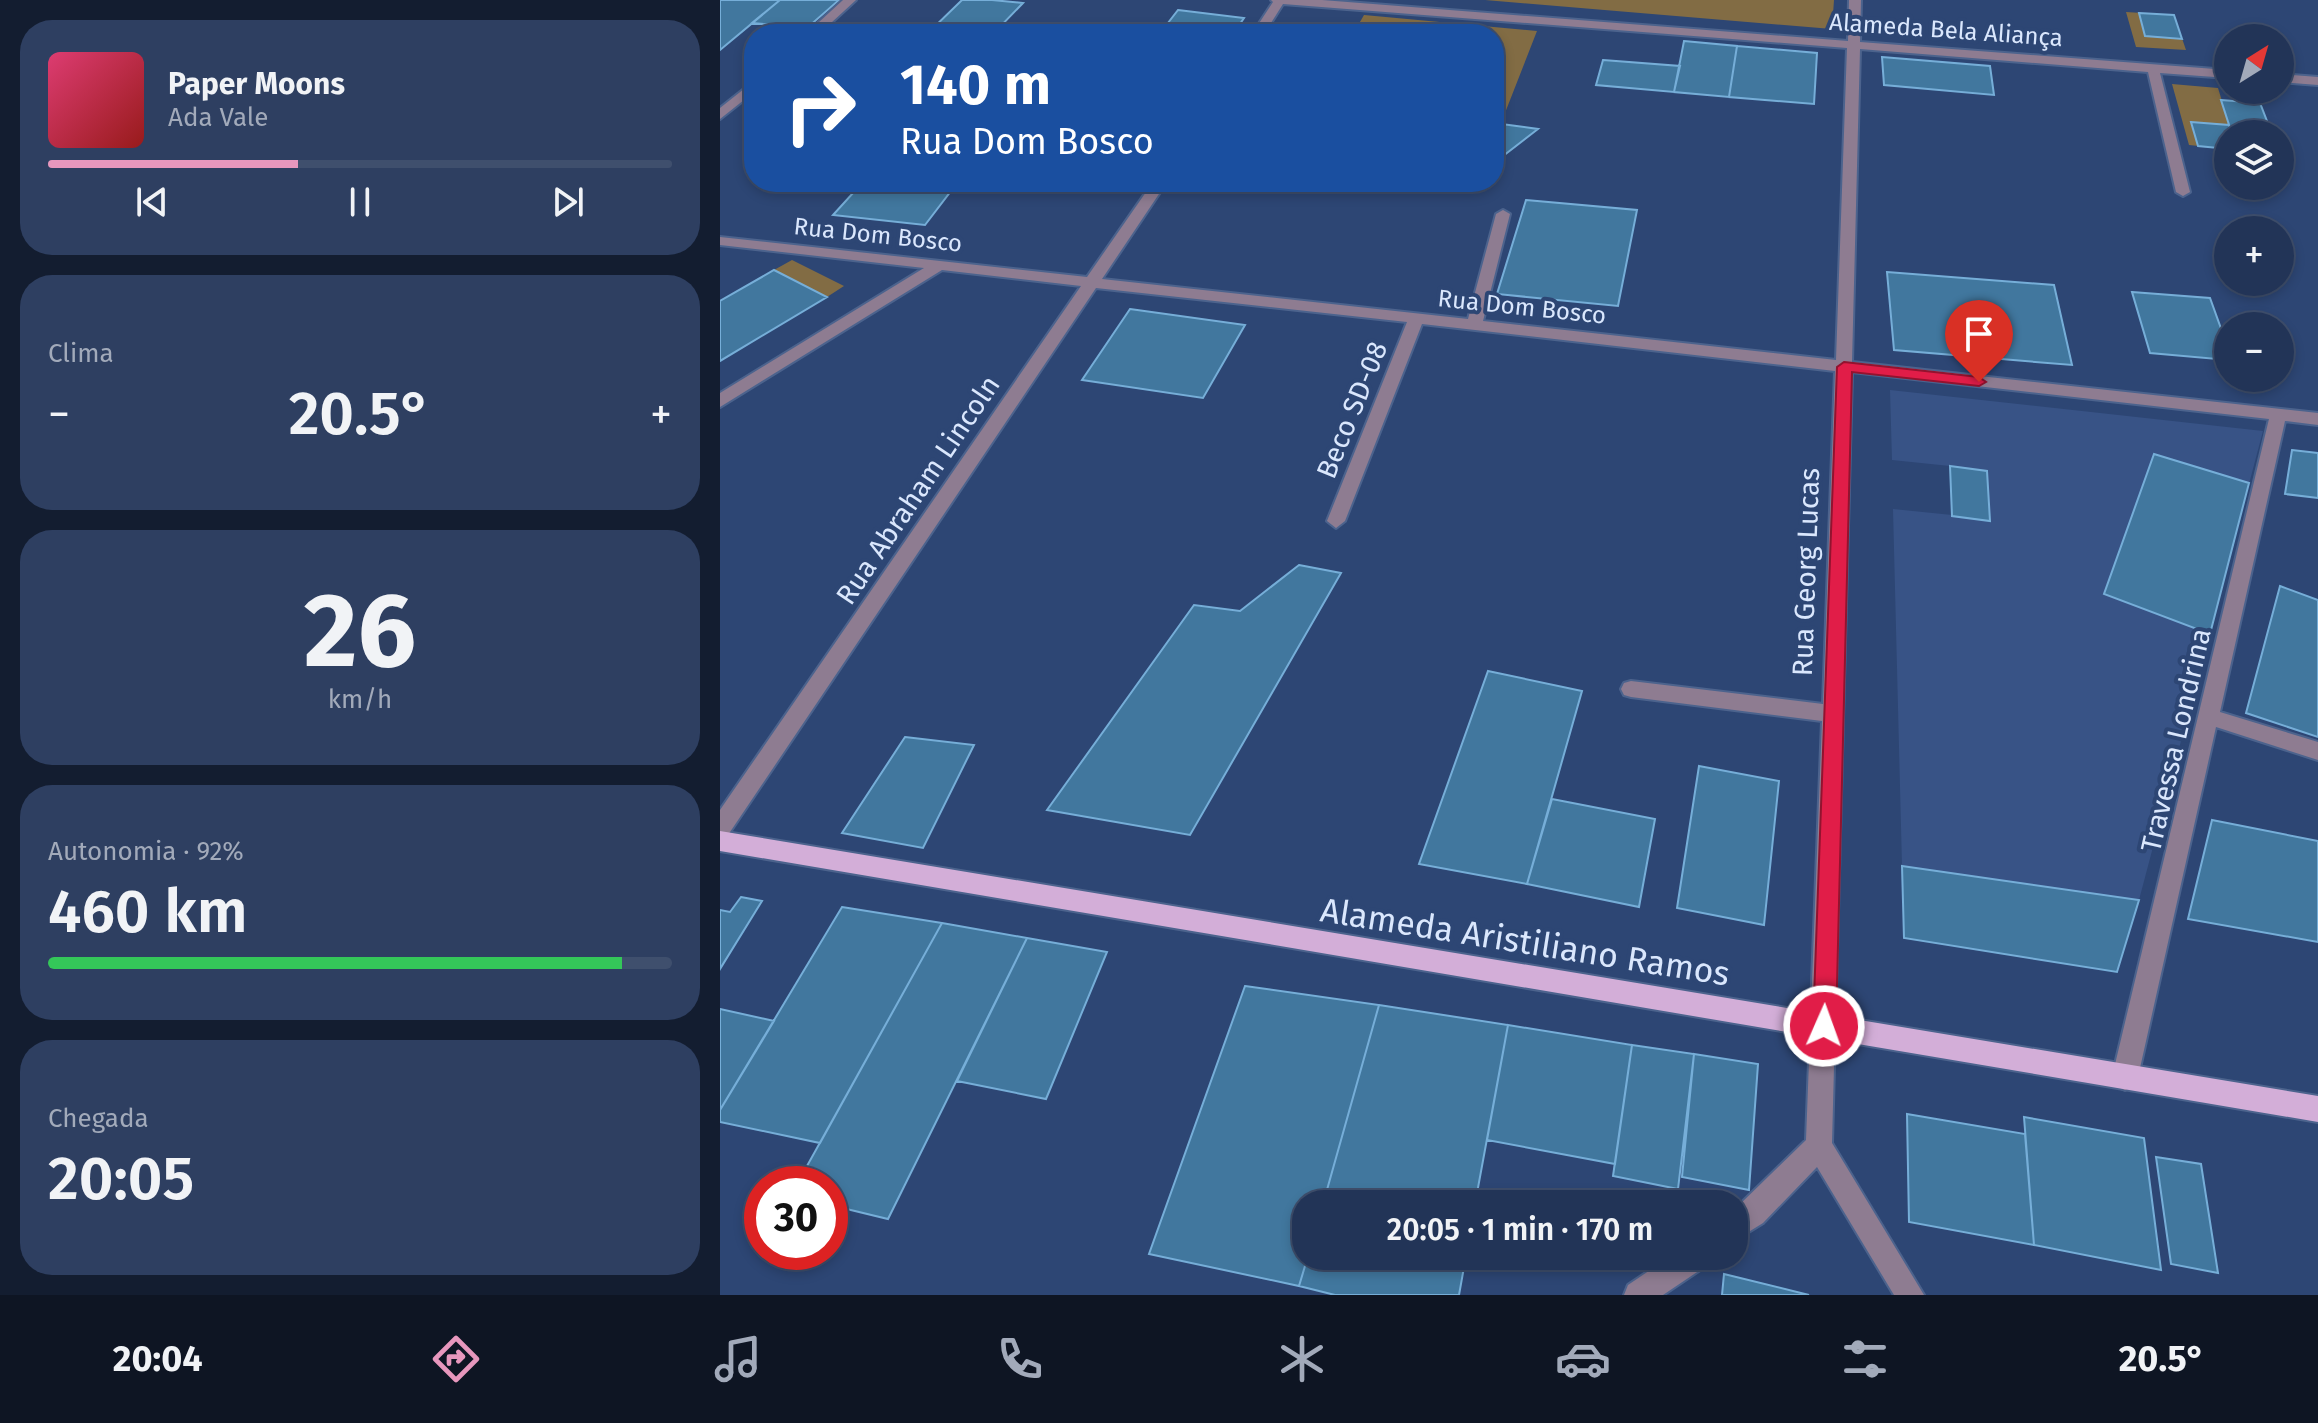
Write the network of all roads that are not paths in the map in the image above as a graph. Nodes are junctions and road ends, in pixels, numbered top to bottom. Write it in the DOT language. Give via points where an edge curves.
graph roads {
  1 [pos="850,0"];
  2 [pos="1279,0"];
  3 [pos="1855,0"];
  4 [pos="823,24"];
  5 [pos="1264,24"];
  6 [pos="1854,46"];
  7 [pos="2153,68"];
  8 [pos="2214,73"];
  9 [pos="2294,79"];
  10 [pos="2318,81"];
  11 [pos="744,94"];
  12 [pos="720,115"];
  13 [pos="1153,192"];
  14 [pos="2183,192"];
  15 [pos="1503,214"];
  16 [pos="720,241"];
  17 [pos="938,266"];
  18 [pos="1093,283"];
  19 [pos="1416,319"];
  20 [pos="1474,326"];
  21 [pos="1844,367"];
  22 [pos="720,401"];
  23 [pos="2278,415"];
  24 [pos="2318,419"];
  25 [pos="1336,521"];
  26 [pos="1631,689"];
  27 [pos="1834,714"];
  28 [pos="2210,717"];
  29 [pos="2318,751"];
  30 [pos="720,828"];
  31 [pos="720,841"];
  32 [pos="1824,1026"];
  33 [pos="2125,1077"];
  34 [pos="2318,1109"];
  35 [pos="1819,1146"];
  36 [pos="1748,1217"];
  37 [pos="1675,1270"];
  38 [pos="1638,1295"];
  39 [pos="1910,1295"];
  1 -- 4 [label="street"];
  2 -- 5 [label="street"];
  2 -- 6 [label="street, Alameda Bela Aliança"];
  3 -- 6 [label="street, Rua Georg Lucas"];
  6 -- 7 [label="street, Alameda Bela Aliança"];
  6 -- 21 [label="street, Rua Georg Lucas"];
  7 -- 8 [label="street, Alameda Bela Aliança"];
  7 -- 14 [label="street"];
  9 -- 10 [label="street"];
  11 -- 12 [label="street"];
  13 -- 18 [label="street, Rua Abraham Lincoln"];
  15 -- 20 [label="street"];
  16 -- 17 [label="street, Rua Dom Bosco"];
  17 -- 18 [label="street, Rua Dom Bosco"];
  17 -- 22 [label="street"];
  18 -- 19 [label="street, Rua Dom Bosco"];
  18 -- 30 [label="street, Rua Abraham Lincoln"];
  19 -- 20 [label="street, Rua Dom Bosco"];
  19 -- 25 [label="street, Beco SD-08"];
  20 -- 21 [label="street, Rua Dom Bosco"];
  21 -- 23 [label="street, Rua Dom Bosco"];
  21 -- 27 [label="street, Rua Georg Lucas"];
  23 -- 24 [label="street, Rua Dom Bosco"];
  23 -- 28 [label="street, Travessa Londrina"];
  26 -- 27 [label="street"];
  27 -- 32 [label="street, Rua Georg Lucas"];
  28 -- 29 [label="street"];
  28 -- 33 [label="street, Travessa Londrina"];
  31 -- 32 [label="main road, Alameda Aristiliano Ramos"];
  32 -- 33 [label="main road, Alameda Aristiliano Ramos"];
  32 -- 35 [label="street, Rua Georg Lucas"];
  33 -- 34 [label="main road, Alameda Aristiliano Ramos"];
  35 -- 36 [label="street"];
  35 -- 39 [label="street"];
  37 -- 38 [label="street"];
}
